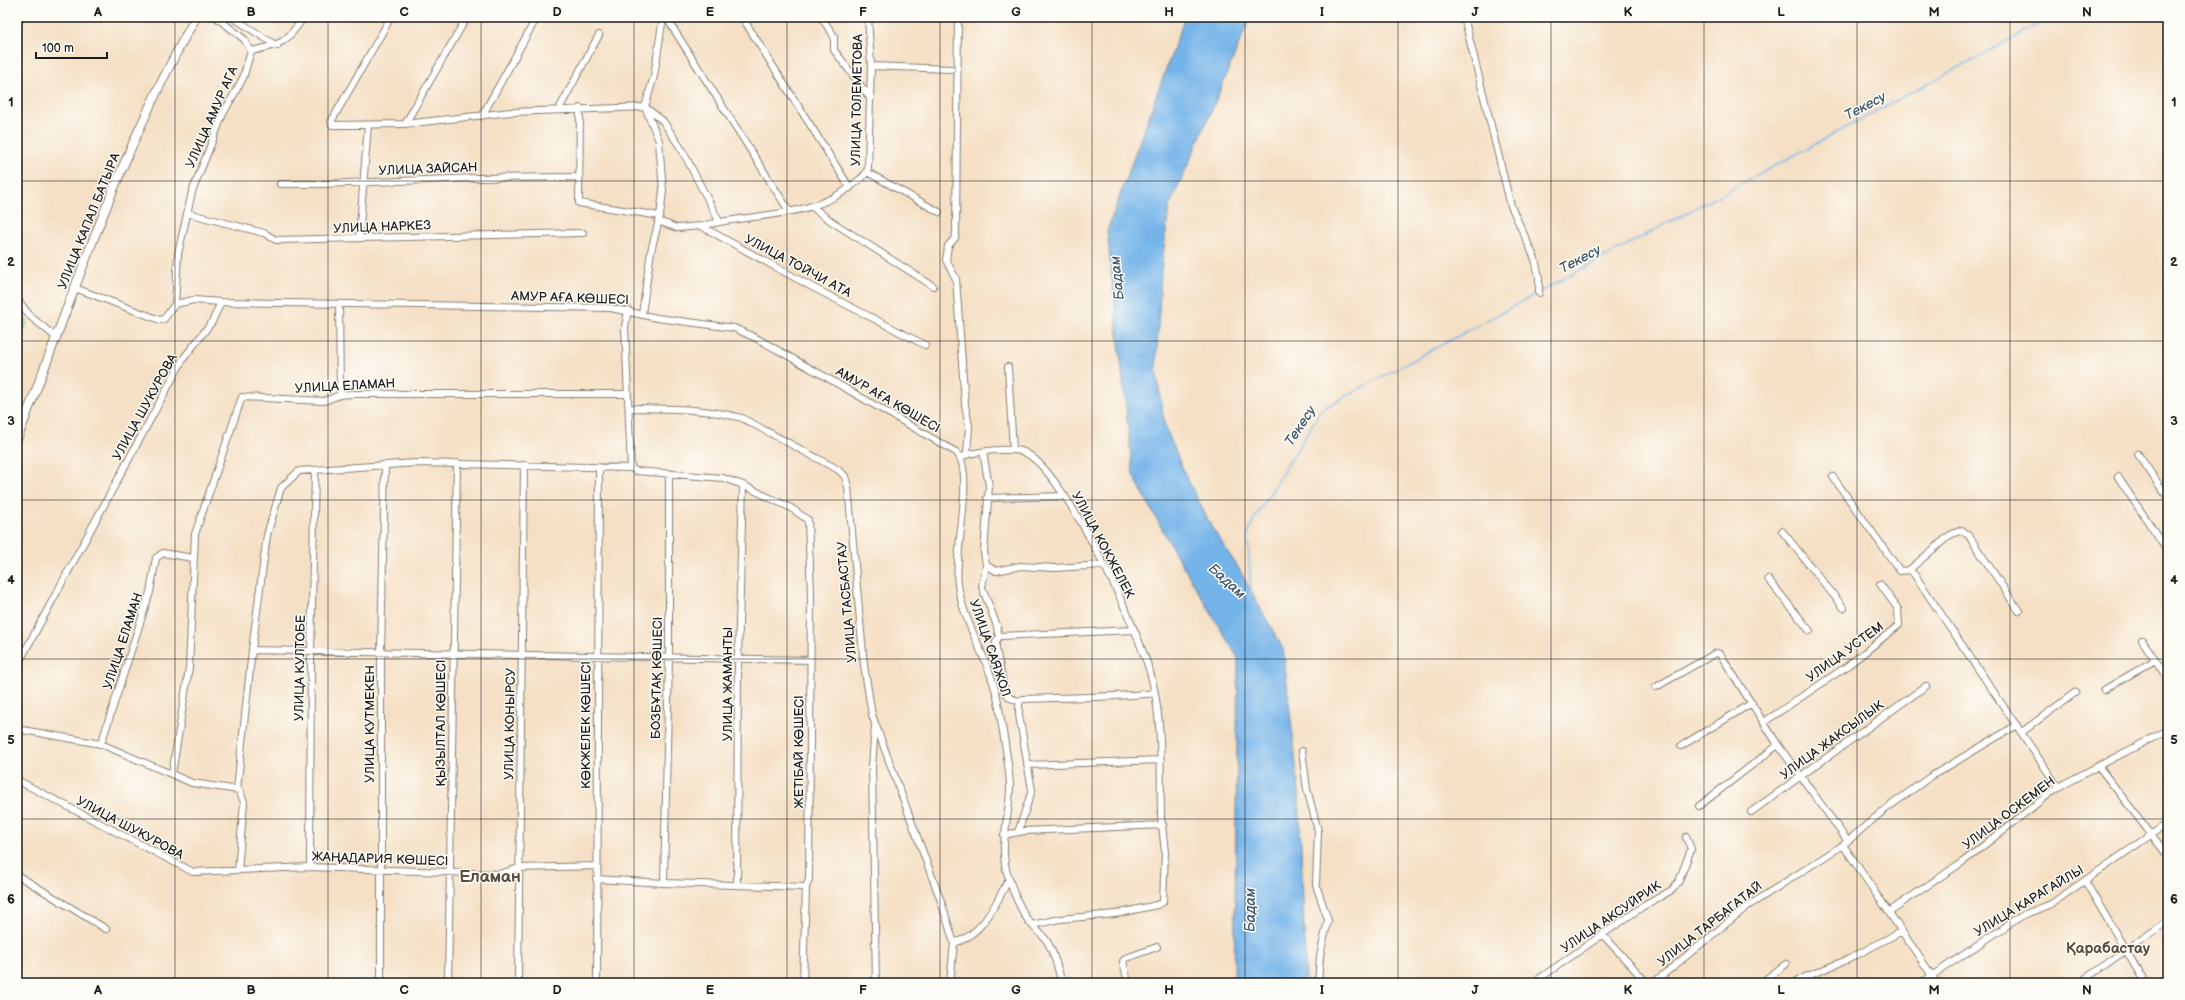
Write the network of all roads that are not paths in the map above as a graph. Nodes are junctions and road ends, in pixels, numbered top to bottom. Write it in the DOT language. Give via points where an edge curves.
graph roads {
  1 [pos="22,17"];
  2 [pos="196,17"];
  3 [pos="216,17"];
  4 [pos="232,17"];
  5 [pos="304,17"];
  6 [pos="392,17"];
  7 [pos="467,17"];
  8 [pos="537,17"];
  9 [pos="663,17"];
  10 [pos="666,17"];
  11 [pos="742,17"];
  12 [pos="821,17"];
  13 [pos="868,17"];
  14 [pos="958,17"];
  15 [pos="1464,17"];
  16 [pos="1539,17"];
  17 [pos="1542,17"];
  18 [pos="17,25"];
  19 [pos="599,35"];
  20 [pos="277,46"];
  21 [pos="250,51"];
  22 [pos="871,66"];
  23 [pos="951,69"];
  24 [pos="870,98"];
  25 [pos="645,107"];
  26 [pos="559,108"];
  27 [pos="580,108"];
  28 [pos="482,116"];
  29 [pos="405,124"];
  30 [pos="368,125"];
  31 [pos="867,172"];
  32 [pos="578,178"];
  33 [pos="363,182"];
  34 [pos="280,184"];
  35 [pos="850,188"];
  36 [pos="811,206"];
  37 [pos="789,211"];
  38 [pos="939,212"];
  39 [pos="187,213"];
  40 [pos="659,219"];
  41 [pos="719,221"];
  42 [pos="701,226"];
  43 [pos="583,233"];
  44 [pos="359,238"];
  45 [pos="933,286"];
  46 [pos="75,288"];
  47 [pos="1539,292"];
  48 [pos="17,299"];
  49 [pos="221,302"];
  50 [pos="175,304"];
  51 [pos="339,304"];
  52 [pos="628,310"];
  53 [pos="642,314"];
  54 [pos="57,338"];
  55 [pos="925,345"];
  56 [pos="1008,367"];
  57 [pos="628,394"];
  58 [pos="340,395"];
  59 [pos="629,408"];
  60 [pos="17,439"];
  61 [pos="1013,450"];
  62 [pos="983,452"];
  63 [pos="2138,454"];
  64 [pos="964,456"];
  65 [pos="457,463"];
  66 [pos="385,465"];
  67 [pos="524,465"];
  68 [pos="599,467"];
  69 [pos="631,468"];
  70 [pos="315,470"];
  71 [pos="669,473"];
  72 [pos="1833,477"];
  73 [pos="2118,477"];
  74 [pos="743,485"];
  75 [pos="1065,496"];
  76 [pos="987,498"];
  77 [pos="2168,498"];
  78 [pos="1782,531"];
  79 [pos="2168,552"];
  80 [pos="193,558"];
  81 [pos="986,565"];
  82 [pos="1103,565"];
  83 [pos="1909,570"];
  84 [pos="1768,579"];
  85 [pos="1880,584"];
  86 [pos="1844,608"];
  87 [pos="2020,611"];
  88 [pos="1134,630"];
  89 [pos="1810,632"];
  90 [pos="1000,636"];
  91 [pos="2142,640"];
  92 [pos="252,650"];
  93 [pos="311,652"];
  94 [pos="381,654"];
  95 [pos="522,655"];
  96 [pos="452,656"];
  97 [pos="597,656"];
  98 [pos="669,658"];
  99 [pos="738,659"];
  100 [pos="810,660"];
  101 [pos="2155,660"];
  102 [pos="17,666"];
  103 [pos="2168,679"];
  104 [pos="1926,686"];
  105 [pos="1656,687"];
  106 [pos="2104,690"];
  107 [pos="2076,692"];
  108 [pos="1155,693"];
  109 [pos="1021,700"];
  110 [pos="1752,703"];
  111 [pos="1764,722"];
  112 [pos="875,723"];
  113 [pos="2017,725"];
  114 [pos="17,729"];
  115 [pos="2168,730"];
  116 [pos="2022,732"];
  117 [pos="101,744"];
  118 [pos="1778,744"];
  119 [pos="1681,746"];
  120 [pos="1302,751"];
  121 [pos="1161,760"];
  122 [pos="1027,765"];
  123 [pos="2099,767"];
  124 [pos="172,774"];
  125 [pos="1802,775"];
  126 [pos="17,780"];
  127 [pos="2058,787"];
  128 [pos="236,789"];
  129 [pos="1699,806"];
  130 [pos="1751,812"];
  131 [pos="2168,823"];
  132 [pos="1164,825"];
  133 [pos="1018,832"];
  134 [pos="1004,835"];
  135 [pos="2152,835"];
  136 [pos="1686,837"];
  137 [pos="1845,842"];
  138 [pos="2168,856"];
  139 [pos="596,866"];
  140 [pos="310,867"];
  141 [pos="519,868"];
  142 [pos="238,870"];
  143 [pos="382,871"];
  144 [pos="451,872"];
  145 [pos="17,875"];
  146 [pos="596,879"];
  147 [pos="1008,879"];
  148 [pos="2085,881"];
  149 [pos="664,883"];
  150 [pos="737,885"];
  151 [pos="806,887"];
  152 [pos="1890,911"];
  153 [pos="2168,921"];
  154 [pos="1032,925"];
  155 [pos="106,929"];
  156 [pos="1902,932"];
  157 [pos="1603,935"];
  158 [pos="954,943"];
  159 [pos="1157,948"];
  160 [pos="2126,951"];
  161 [pos="1786,964"];
  162 [pos="1932,975"];
  163 [pos="1798,980"];
  164 [pos="381,983"];
  165 [pos="448,983"];
  166 [pos="518,983"];
  167 [pos="596,983"];
  168 [pos="803,983"];
  169 [pos="876,983"];
  170 [pos="950,983"];
  171 [pos="1062,983"];
  172 [pos="1128,983"];
  173 [pos="1318,983"];
  174 [pos="1534,983"];
  175 [pos="1647,983"];
  176 [pos="1652,983"];
  177 [pos="1761,983"];
  178 [pos="1921,983"];
  179 [pos="1936,983"];
  180 [pos="2079,983"];
  181 [pos="2145,983"];
  1 -- 18 [label="street"];
  2 -- 46 [label="main road, УЛИЦА КАПАЛ БАТЫРА" via="181,42 138,133"];
  3 -- 21 [label="street" via="244,39"];
  4 -- 20 [label="street"];
  5 -- 20 [label="street"];
  6 -- 30 [label="street" via="331,124"];
  7 -- 29 [label="street"];
  8 -- 28 [label="street"];
  9 -- 25 [label="street" via="654,76"];
  10 -- 37 [label="street"];
  11 -- 35 [label="street"];
  12 -- 24 [label="street" via="834,36 834,50"];
  13 -- 22 [label="street, УЛИЦА ТОЛЕМЕТОВА"];
  14 -- 64 [label="street, УЛИЦА САЯЖОЛ" via="956,232 955,238 948,246 946,260 956,278 965,404 969,420"];
  15 -- 47 [label="street" via="1511,206 1535,259 1540,277"];
  16 -- 17 [label="street"];
  19 -- 26 [label="street"];
  20 -- 21 [label="street"];
  21 -- 39 [label="street, УЛИЦА АМУР АГА" via="243,78 223,114 192,192"];
  22 -- 23 [label="street"];
  22 -- 24 [label="street, УЛИЦА ТОЛЕМЕТОВА"];
  24 -- 31 [label="street, УЛИЦА ТОЛЕМЕТОВА"];
  25 -- 27 [label="street"];
  25 -- 40 [label="street" via="659,141 663,191"];
  25 -- 41 [label="street" via="663,121 682,150"];
  26 -- 27 [label="street"];
  26 -- 28 [label="street"];
  27 -- 32 [label="street"];
  28 -- 29 [label="street"];
  29 -- 30 [label="street"];
  30 -- 33 [label="street"];
  31 -- 35 [label="street, УЛИЦА ТОЛЕМЕТОВА"];
  31 -- 38 [label="street"];
  32 -- 33 [label="street, УЛИЦА ЗАЙСАН"];
  32 -- 40 [label="street" via="577,200 580,204"];
  33 -- 34 [label="street, УЛИЦА ЗАЙСАН"];
  33 -- 44 [label="street"];
  35 -- 36 [label="street, УЛИЦА ТОЛЕМЕТОВА" via="823,204"];
  36 -- 37 [label="street, УЛИЦА ТОЛЕМЕТОВА"];
  36 -- 45 [label="street"];
  37 -- 41 [label="street, УЛИЦА ТОЛЕМЕТОВА"];
  39 -- 44 [label="street, УЛИЦА НАРКЕЗ" via="264,232 276,240"];
  39 -- 50 [label="street, УЛИЦА АМУР АГА" via="178,254"];
  40 -- 42 [label="street" via="677,228"];
  40 -- 53 [label="street" via="651,251"];
  41 -- 42 [label="street, УЛИЦА ТОЛЕМЕТОВА"];
  42 -- 55 [label="street, УЛИЦА ТОЙЧИ АТА"];
  43 -- 44 [label="street, УЛИЦА НАРКЕЗ"];
  46 -- 50 [label="street" via="160,320 164,319"];
  46 -- 54 [label="main road, УЛИЦА КАПАЛ БАТЫРА"];
  48 -- 54 [label="street" via="31,317"];
  49 -- 50 [label="street" via="194,300"];
  49 -- 51 [label="street, АМУР АҒА КӨШЕСІ"];
  49 -- 102 [label="street, УЛИЦА ШУКУРОВА" via="212,322 183,359"];
  51 -- 52 [label="street, АМУР АҒА КӨШЕСІ"];
  51 -- 58 [label="street"];
  52 -- 53 [label="street, АМУР АҒА КӨШЕСІ"];
  52 -- 57 [label="street"];
  53 -- 64 [label="street, АМУР АҒА КӨШЕСІ" via="734,328 818,372"];
  54 -- 60 [label="main road, УЛИЦА КАПАЛ БАТЫРА"];
  56 -- 61 [label="street"];
  57 -- 58 [label="street, УЛИЦА ЕЛАМАН"];
  57 -- 59 [label="street"];
  58 -- 80 [label="street, УЛИЦА ЕЛАМАН" via="324,401 242,397 199,517"];
  59 -- 69 [label="street"];
  59 -- 112 [label="street, УЛИЦА ТАСБАСТАУ" via="690,409 742,418 837,469 845,476 864,665"];
  61 -- 62 [label="street, УЛИЦА КОКЖЕЛЕК"];
  61 -- 75 [label="street, УЛИЦА КОКЖЕЛЕК" via="1033,458 1055,480"];
  62 -- 64 [label="street, УЛИЦА КОКЖЕЛЕК"];
  62 -- 76 [label="street" via="989,486"];
  63 -- 77 [label="street"];
  64 -- 134 [label="street, УЛИЦА САЯЖОЛ" via="964,500 957,562 958,584 962,604 998,700 1010,785"];
  65 -- 66 [label="street"];
  65 -- 67 [label="street"];
  65 -- 96 [label="street, ҚЫЗЫЛТАЛ КӨШЕСІ"];
  66 -- 70 [label="street"];
  66 -- 94 [label="street, УЛИЦА КУТМЕКЕН"];
  67 -- 68 [label="street"];
  67 -- 95 [label="street, УЛИЦА КОНЫРСУ"];
  68 -- 69 [label="street"];
  68 -- 97 [label="street, КӨКЖЕЛЕК КӨШЕСІ"];
  69 -- 71 [label="street" via="636,471"];
  70 -- 92 [label="street" via="299,471 281,488 267,535"];
  70 -- 93 [label="street, УЛИЦА КУЛТОБЕ"];
  71 -- 74 [label="street" via="723,478"];
  71 -- 98 [label="street, БОЗБҰТАҚ КӨШЕСІ"];
  72 -- 83 [label="street" via="1900,571"];
  73 -- 79 [label="street"];
  74 -- 99 [label="street, УЛИЦА ЖАМАНТЫ"];
  74 -- 100 [label="street, ЖЕТІБАЙ КӨШЕСІ" via="791,508 808,520"];
  75 -- 76 [label="street"];
  75 -- 82 [label="street, УЛИЦА КОКЖЕЛЕК" via="1082,522"];
  76 -- 81 [label="street" via="984,552"];
  78 -- 86 [label="street"];
  80 -- 117 [label="street, УЛИЦА ЕЛАМАН" via="163,553 156,558 150,592"];
  80 -- 124 [label="street, УЛИЦА ЕЛАМАН" via="189,668"];
  81 -- 82 [label="street" via="996,571 1020,566 1055,568"];
  81 -- 90 [label="street" via="982,587"];
  82 -- 88 [label="street, УЛИЦА КОКЖЕЛЕК"];
  83 -- 87 [label="street" via="1950,535 1962,530 1969,536"];
  83 -- 113 [label="street"];
  84 -- 89 [label="street"];
  85 -- 111 [label="street, УЛИЦА УСТЕМ" via="1898,609 1899,626 1846,667"];
  88 -- 90 [label="street"];
  88 -- 108 [label="street, УЛИЦА КОКЖЕЛЕК" via="1151,674"];
  90 -- 109 [label="street" via="996,641 996,649 1005,692 1010,698"];
  91 -- 101 [label="street"];
  92 -- 93 [label="street"];
  92 -- 128 [label="street"];
  93 -- 94 [label="street"];
  93 -- 140 [label="street, УЛИЦА КУЛТОБЕ"];
  94 -- 96 [label="street"];
  94 -- 143 [label="street, УЛИЦА КУТМЕКЕН"];
  95 -- 96 [label="street"];
  95 -- 97 [label="street"];
  95 -- 141 [label="street, УЛИЦА КОНЫРСУ"];
  96 -- 144 [label="street, ҚЫЗЫЛТАЛ КӨШЕСІ"];
  97 -- 98 [label="street"];
  97 -- 139 [label="street, КӨКЖЕЛЕК КӨШЕСІ"];
  98 -- 99 [label="street"];
  98 -- 149 [label="street, БОЗБҰТАҚ КӨШЕСІ"];
  99 -- 100 [label="street"];
  99 -- 150 [label="street, УЛИЦА ЖАМАНТЫ"];
  100 -- 151 [label="street, ЖЕТІБАЙ КӨШЕСІ" via="809,879"];
  101 -- 103 [label="street"];
  101 -- 106 [label="street"];
  104 -- 125 [label="street, УЛИЦА ЖАКСЫЛЫК"];
  105 -- 110 [label="street" via="1716,653 1720,654"];
  107 -- 116 [label="street"];
  108 -- 109 [label="street"];
  108 -- 121 [label="street, УЛИЦА КОКЖЕЛЕК"];
  109 -- 122 [label="street" via="1019,715"];
  110 -- 111 [label="street"];
  110 -- 119 [label="street"];
  111 -- 118 [label="street"];
  112 -- 158 [label="street, УЛИЦА ТАСБАСТАУ"];
  112 -- 169 [label="street" via="872,767"];
  113 -- 116 [label="street"];
  113 -- 137 [label="street, УЛИЦА ТАРБАГАТАЙ" via="1930,777"];
  114 -- 117 [label="street"];
  115 -- 123 [label="street, УЛИЦА ОСКЕМЕН"];
  116 -- 127 [label="street"];
  117 -- 124 [label="street"];
  118 -- 125 [label="street"];
  118 -- 129 [label="street"];
  120 -- 173 [label="street" via="1307,789 1318,831 1316,885 1328,920 1319,962"];
  121 -- 122 [label="street"];
  121 -- 132 [label="street, УЛИЦА КОКЖЕЛЕК" via="1161,817"];
  122 -- 133 [label="street" via="1032,796"];
  123 -- 127 [label="street, УЛИЦА ОСКЕМЕН"];
  123 -- 135 [label="street"];
  124 -- 128 [label="street" via="192,783"];
  125 -- 130 [label="street, УЛИЦА ЖАКСЫЛЫК"];
  125 -- 137 [label="street"];
  126 -- 142 [label="street, УЛИЦА ШУКУРОВА" via="188,871"];
  127 -- 152 [label="street, УЛИЦА ОСКЕМЕН" via="1964,861"];
  128 -- 142 [label="street" via="241,792 244,802"];
  131 -- 135 [label="street, УЛИЦА КАРАГАЙЛЫ"];
  132 -- 133 [label="street"];
  132 -- 154 [label="street, УЛИЦА КОКЖЕЛЕК" via="1163,902 1115,914 1060,919"];
  133 -- 134 [label="street"];
  134 -- 147 [label="street, УЛИЦА САЯЖОЛ"];
  135 -- 138 [label="street"];
  135 -- 148 [label="street, УЛИЦА КАРАГАЙЛЫ"];
  136 -- 157 [label="street, УЛИЦА АКСУЙРИК" via="1691,848 1679,881 1672,890 1642,907"];
  137 -- 152 [label="street"];
  137 -- 176 [label="street, УЛИЦА ТАРБАГАТАЙ" via="1748,906"];
  139 -- 141 [label="street, ЖАҢАДАРИЯ КӨШЕСІ"];
  139 -- 146 [label="street, КӨКЖЕЛЕК КӨШЕСІ"];
  140 -- 142 [label="street, ЖАҢАДАРИЯ КӨШЕСІ"];
  140 -- 143 [label="street, ЖАҢАДАРИЯ КӨШЕСІ"];
  141 -- 144 [label="street, ЖАҢАДАРИЯ КӨШЕСІ" via="499,874"];
  141 -- 166 [label="street, УЛИЦА КОНЫРСУ"];
  143 -- 144 [label="street, ЖАҢАДАРИЯ КӨШЕСІ"];
  143 -- 164 [label="street, УЛИЦА КУТМЕКЕН"];
  144 -- 165 [label="street, ҚЫЗЫЛТАЛ КӨШЕСІ"];
  145 -- 155 [label="street"];
  146 -- 149 [label="street"];
  146 -- 167 [label="street, КӨКЖЕЛЕК КӨШЕСІ"];
  147 -- 154 [label="street, УЛИЦА САЯЖОЛ"];
  147 -- 158 [label="street" via="989,916 975,931"];
  148 -- 160 [label="street"];
  148 -- 162 [label="street, УЛИЦА КАРАГАЙЛЫ" via="2051,904 2023,915"];
  149 -- 150 [label="street"];
  150 -- 151 [label="street"];
  151 -- 168 [label="street, ЖЕТІБАЙ КӨШЕСІ"];
  152 -- 156 [label="street"];
  153 -- 160 [label="street"];
  154 -- 171 [label="street, УЛИЦА САЯЖОЛ" via="1048,942"];
  156 -- 162 [label="street"];
  156 -- 163 [label="street" via="1849,959"];
  157 -- 174 [label="street, УЛИЦА АКСУЙРИК"];
  157 -- 175 [label="street"];
  158 -- 170 [label="street, УЛИЦА ТАСБАСТАУ"];
  159 -- 172 [label="street" via="1123,961"];
  160 -- 180 [label="street"];
  160 -- 181 [label="street"];
  161 -- 177 [label="street"];
  162 -- 178 [label="street, УЛИЦА КАРАГАЙЛЫ"];
  162 -- 179 [label="street"];
}
